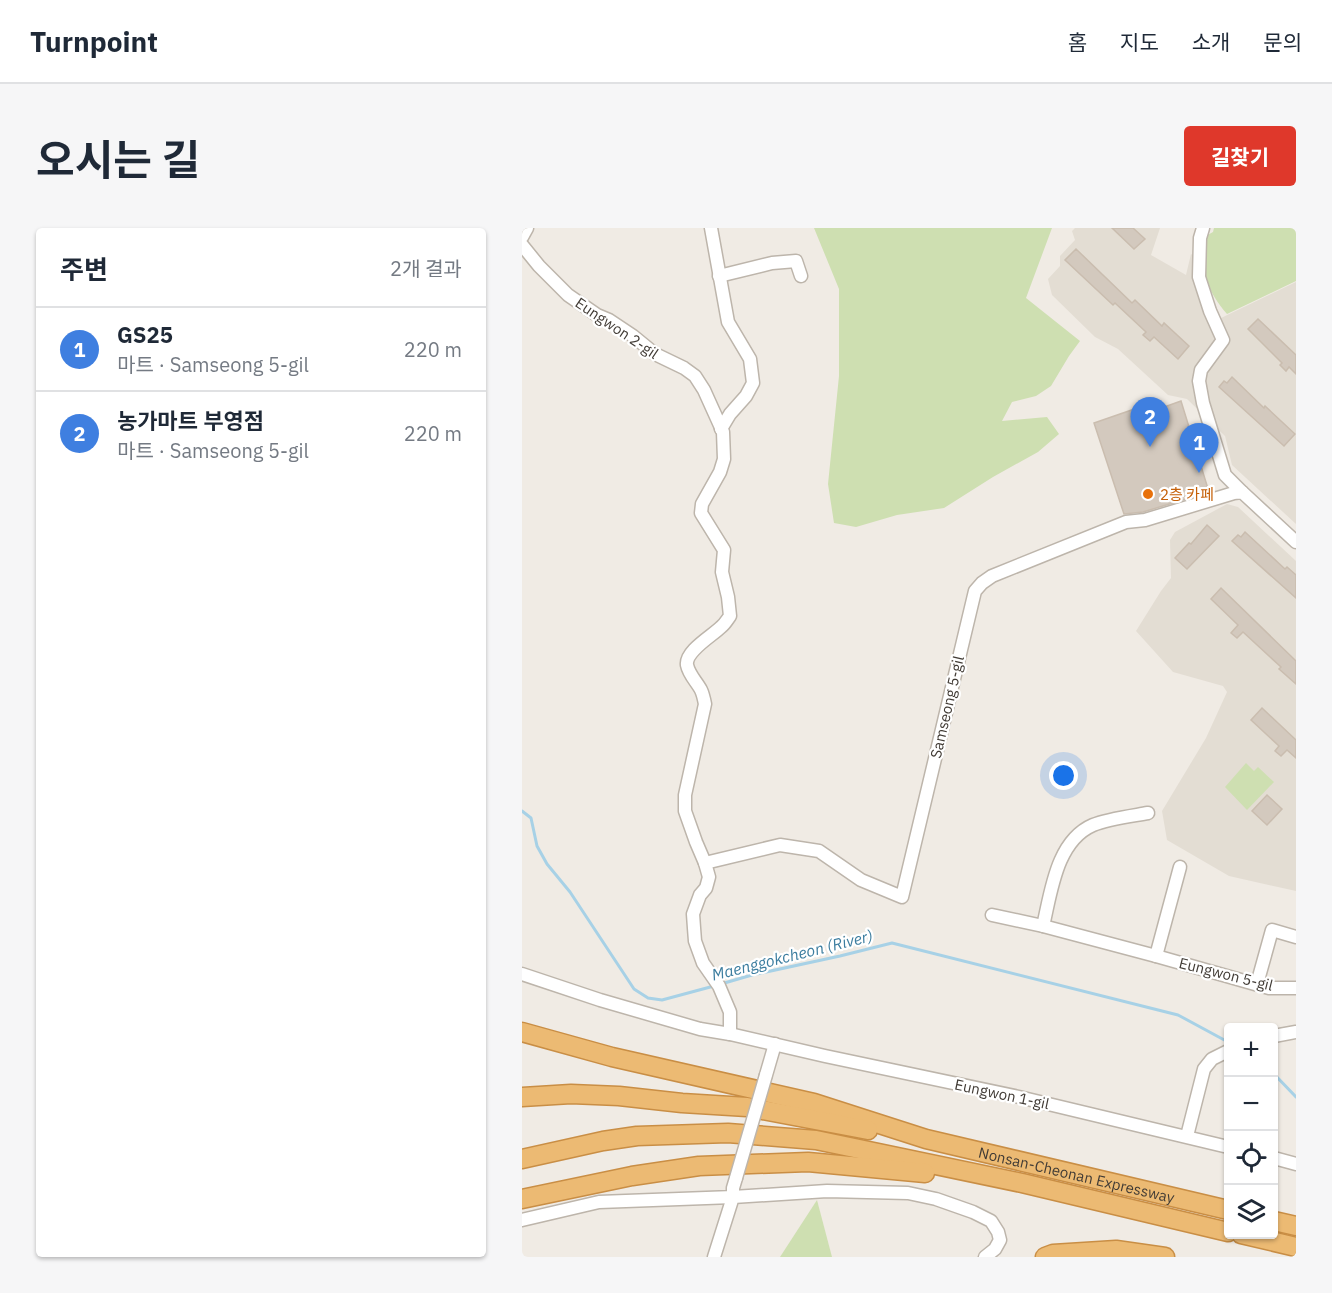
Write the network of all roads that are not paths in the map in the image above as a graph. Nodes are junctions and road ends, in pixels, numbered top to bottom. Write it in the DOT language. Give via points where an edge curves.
graph roads {
  1 [pos="527,228"];
  2 [pos="711,228"];
  3 [pos="1203,228"];
  4 [pos="522,237"];
  5 [pos="522,245"];
  6 [pos="719,276"];
  7 [pos="801,276"];
  8 [pos="721,429"];
  9 [pos="1242,492"];
  10 [pos="1296,542"];
  11 [pos="1148,813"];
  12 [pos="705,863"];
  13 [pos="1180,867"];
  14 [pos="992,915"];
  15 [pos="1043,926"];
  16 [pos="1296,937"];
  17 [pos="1156,956"];
  18 [pos="522,974"];
  19 [pos="1257,984"];
  20 [pos="1296,988"];
  21 [pos="522,1032"];
  22 [pos="1296,1032"];
  23 [pos="730,1034"];
  24 [pos="1278,1035"];
  25 [pos="775,1044"];
  26 [pos="1224,1053"];
  27 [pos="522,1096"];
  28 [pos="1186,1136"];
  29 [pos="926,1139"];
  30 [pos="1224,1146"];
  31 [pos="522,1159"];
  32 [pos="1278,1159"];
  33 [pos="1296,1164"];
  34 [pos="1022,1184"];
  35 [pos="733,1197"];
  36 [pos="522,1198"];
  37 [pos="1224,1209"];
  38 [pos="522,1220"];
  39 [pos="1278,1222"];
  40 [pos="1296,1226"];
  41 [pos="1224,1231"];
  42 [pos="1262,1239"];
  43 [pos="1296,1247"];
  44 [pos="714,1257"];
  45 [pos="985,1257"];
  46 [pos="1045,1257"];
  47 [pos="1165,1257"];
  1 -- 4 [label="street"];
  2 -- 6 [label="street"];
  3 -- 9 [label="street" via="1199,277 1223,340 1201,370 1199,381 1225,475"];
  5 -- 8 [label="street, Eungwon 2-gil" via="568,295 695,376"];
  6 -- 7 [label="street" via="796,261"];
  6 -- 8 [label="street" via="728,322 750,359 753,383"];
  8 -- 12 [label="street, Eungwon 2-gil" via="724,459 701,513 724,550 722,572 730,616 687,659 705,704 685,811"];
  9 -- 10 [label="street"];
  9 -- 12 [label="street, Samseong 5-gil" via="1126,522 992,576 978,587 902,897 861,880 819,850 780,845"];
  11 -- 15 [label="street" via="1094,824 1080,832 1059,861"];
  12 -- 23 [label="street, Eungwon 2-gil" via="709,877 693,914 695,941 730,1012"];
  13 -- 17 [label="street"];
  14 -- 15 [label="street, Eungwon 5-gil"];
  15 -- 17 [label="street, Eungwon 5-gil"];
  16 -- 19 [label="street" via="1272,930"];
  17 -- 19 [label="street, Eungwon 5-gil"];
  18 -- 23 [label="street, Eungwon 1-gil" via="700,1029"];
  19 -- 20 [label="street, Eungwon 5-gil"];
  21 -- 29 [label="highway" via="612,1057 814,1103"];
  22 -- 24 [label="street"];
  23 -- 25 [label="street, Eungwon 1-gil"];
  25 -- 28 [label="street, Eungwon 1-gil"];
  25 -- 35 [label="street, bridge"];
  26 -- 28 [label="street" via="1204,1069"];
  27 -- 29 [label="highway" via="571,1094 747,1107"];
  28 -- 30 [label="street, Eungwon 1-gil"];
  29 -- 37 [label="highway, Nonsan-Cheonan Expressway"];
  31 -- 34 [label="highway" via="637,1136 728,1133 816,1140"];
  32 -- 33 [label="street"];
  34 -- 36 [label="highway" via="808,1162 699,1166"];
  34 -- 41 [label="highway, Nonsan-Cheonan Expressway"];
  35 -- 38 [label="street" via="599,1202"];
  35 -- 44 [label="street"];
  35 -- 45 [label="street" via="827,1191 908,1193 936,1199 991,1221 1000,1240"];
  39 -- 40 [label="highway"];
  42 -- 43 [label="highway"];
  46 -- 47 [label="highway" via="1116,1250"];
}
